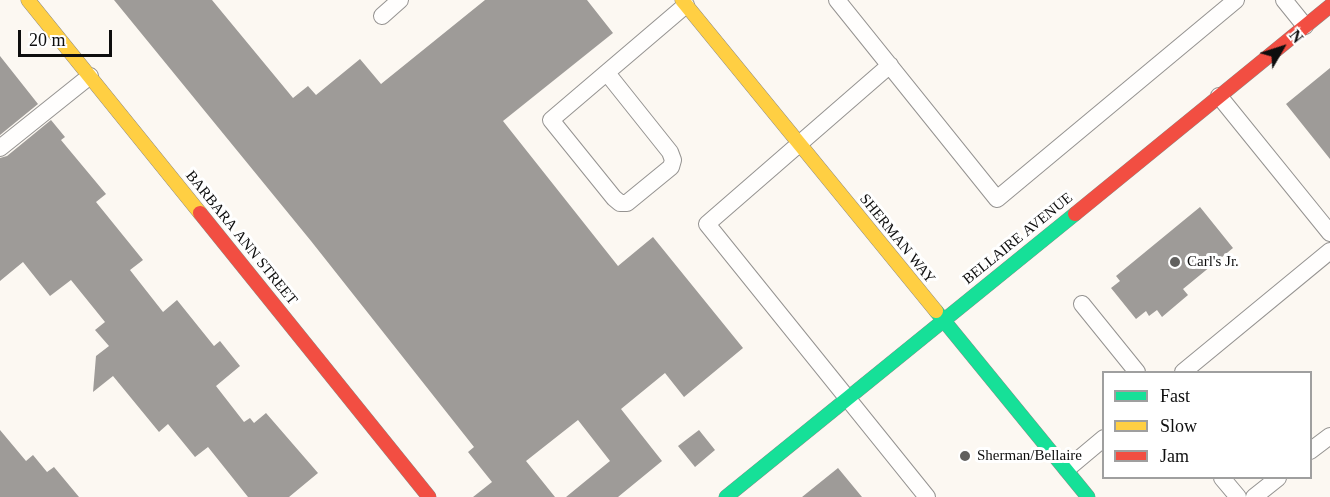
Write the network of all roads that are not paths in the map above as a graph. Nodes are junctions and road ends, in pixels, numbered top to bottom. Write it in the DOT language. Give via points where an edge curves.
graph roads {
  1 [pos="28,0"];
  2 [pos="400,0"];
  3 [pos="837,0"];
  4 [pos="1236,0"];
  5 [pos="1284,0"];
  6 [pos="684,2"];
  7 [pos="1330,6"];
  8 [pos="382,16"];
  9 [pos="1305,26"];
  10 [pos="890,65"];
  11 [pos="607,73"];
  12 [pos="90,76"];
  13 [pos="1219,96"];
  14 [pos="799,144"];
  15 [pos="0,148"];
  16 [pos="1330,233"];
  17 [pos="1330,251"];
  18 [pos="1082,304"];
  19 [pos="942,321"];
  20 [pos="1136,371"];
  21 [pos="1184,371"];
  22 [pos="848,399"];
  23 [pos="1330,436"];
  24 [pos="1102,440"];
  25 [pos="1312,451"];
  26 [pos="1067,469"];
  27 [pos="1224,479"];
  28 [pos="1276,479"];
  29 [pos="429,497"];
  30 [pos="726,497"];
  31 [pos="927,497"];
  32 [pos="1088,497"];
  33 [pos="1238,497"];
  34 [pos="1254,497"];
  1 -- 12 [label="street, BARBARA ANN STREET"];
  2 -- 8 [label="lane"];
  3 -- 10 [label="lane"];
  4 -- 10 [label="lane" via="998,199"];
  5 -- 9 [label="lane"];
  6 -- 11 [label="lane"];
  6 -- 14 [label="street, SHERMAN WAY"];
  7 -- 9 [label="street, BELLAIRE AVENUE"];
  9 -- 13 [label="street, BELLAIRE AVENUE"];
  10 -- 14 [label="lane"];
  11 -- 11 [label="lane" via="551,120 614,198 627,203 671,167 673,160"];
  12 -- 15 [label="lane"];
  12 -- 29 [label="street, BARBARA ANN STREET"];
  13 -- 16 [label="lane"];
  13 -- 19 [label="street, BELLAIRE AVENUE"];
  14 -- 19 [label="street, SHERMAN WAY"];
  14 -- 22 [label="lane" via="707,224"];
  17 -- 21 [label="lane"];
  18 -- 20 [label="lane"];
  19 -- 22 [label="street, BELLAIRE AVENUE"];
  19 -- 26 [label="street, SHERMAN WAY"];
  22 -- 30 [label="street, BELLAIRE AVENUE"];
  22 -- 31 [label="lane"];
  23 -- 25 [label="lane"];
  24 -- 26 [label="lane"];
  26 -- 32 [label="street, SHERMAN WAY"];
  27 -- 33 [label="lane"];
  28 -- 34 [label="lane"];
}
